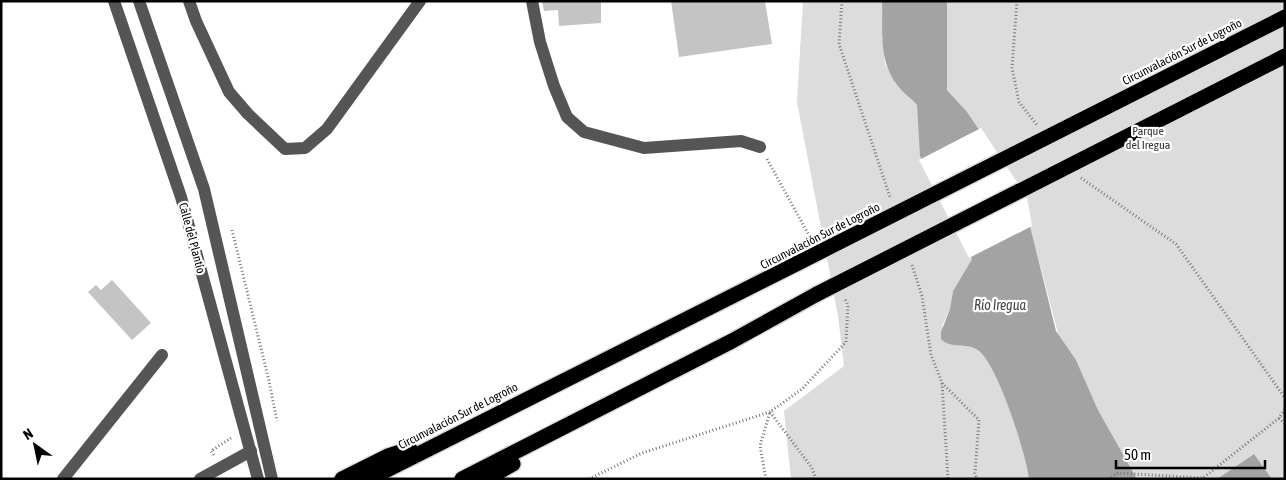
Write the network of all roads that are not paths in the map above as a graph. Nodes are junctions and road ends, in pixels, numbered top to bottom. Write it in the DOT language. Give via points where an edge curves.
graph roads {
  1 [pos="114,1"];
  2 [pos="139,1"];
  3 [pos="189,1"];
  4 [pos="420,1"];
  5 [pos="532,1"];
  6 [pos="1285,17"];
  7 [pos="1285,56"];
  8 [pos="760,147"];
  9 [pos="732,341"];
  10 [pos="162,355"];
  11 [pos="438,441"];
  12 [pos="251,451"];
  13 [pos="63,479"];
  14 [pos="200,479"];
  15 [pos="258,479"];
  16 [pos="272,479"];
  17 [pos="342,479"];
  18 [pos="369,479"];
  19 [pos="462,479"];
  20 [pos="486,479"];
  1 -- 12 [label="street, Calle del Plantío" via="181,197"];
  2 -- 16 [label="street, Calle del Plantío" via="204,189"];
  3 -- 4 [label="street" via="229,92 285,149 305,148 327,129"];
  5 -- 8 [label="street" via="540,42 554,86 567,117 584,132 644,148 741,141"];
  6 -- 11 [label="highway, Circunvalación Sur de Logroño, bridge"];
  7 -- 9 [label="highway, bridge" via="817,294"];
  9 -- 19 [label="highway"];
  9 -- 20 [label="highway"];
  10 -- 13 [label="street"];
  11 -- 17 [label="highway" via="388,456"];
  11 -- 18 [label="highway, Circunvalación Sur de Logroño"];
  12 -- 14 [label="street"];
  12 -- 15 [label="street, Calle del Plantío"];
}
